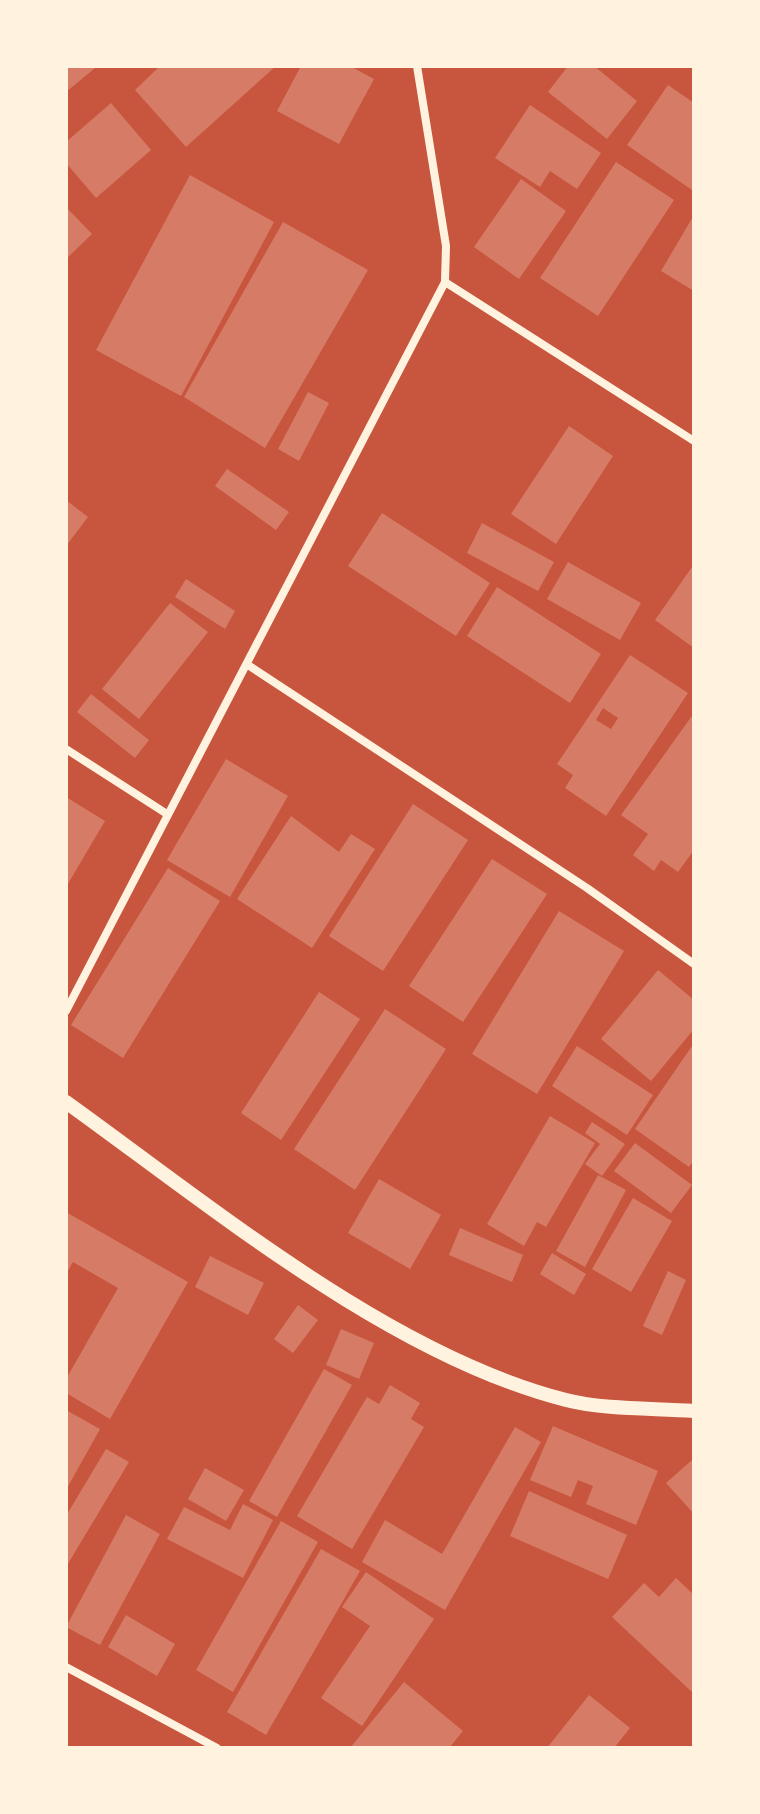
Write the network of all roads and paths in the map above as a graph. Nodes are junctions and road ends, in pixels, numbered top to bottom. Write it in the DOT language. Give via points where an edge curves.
graph roads {
  1 [pos="417,66"];
  2 [pos="445,282"];
  3 [pos="694,441"];
  4 [pos="248,665"];
  5 [pos="66,749"];
  6 [pos="167,814"];
  7 [pos="694,964"];
  8 [pos="66,1011"];
  9 [pos="66,1102"];
  10 [pos="694,1411"];
  11 [pos="66,1667"];
  12 [pos="217,1748"];
  1 -- 2 [label="street" via="446,246"];
  2 -- 3 [label="street"];
  2 -- 4 [label="street"];
  4 -- 6 [label="street"];
  4 -- 7 [label="street"];
  5 -- 6 [label="street"];
  6 -- 8 [label="street"];
  9 -- 10 [label="street" via="258,1239 417,1340 507,1381 569,1401"];
  11 -- 12 [label="street"];
}
